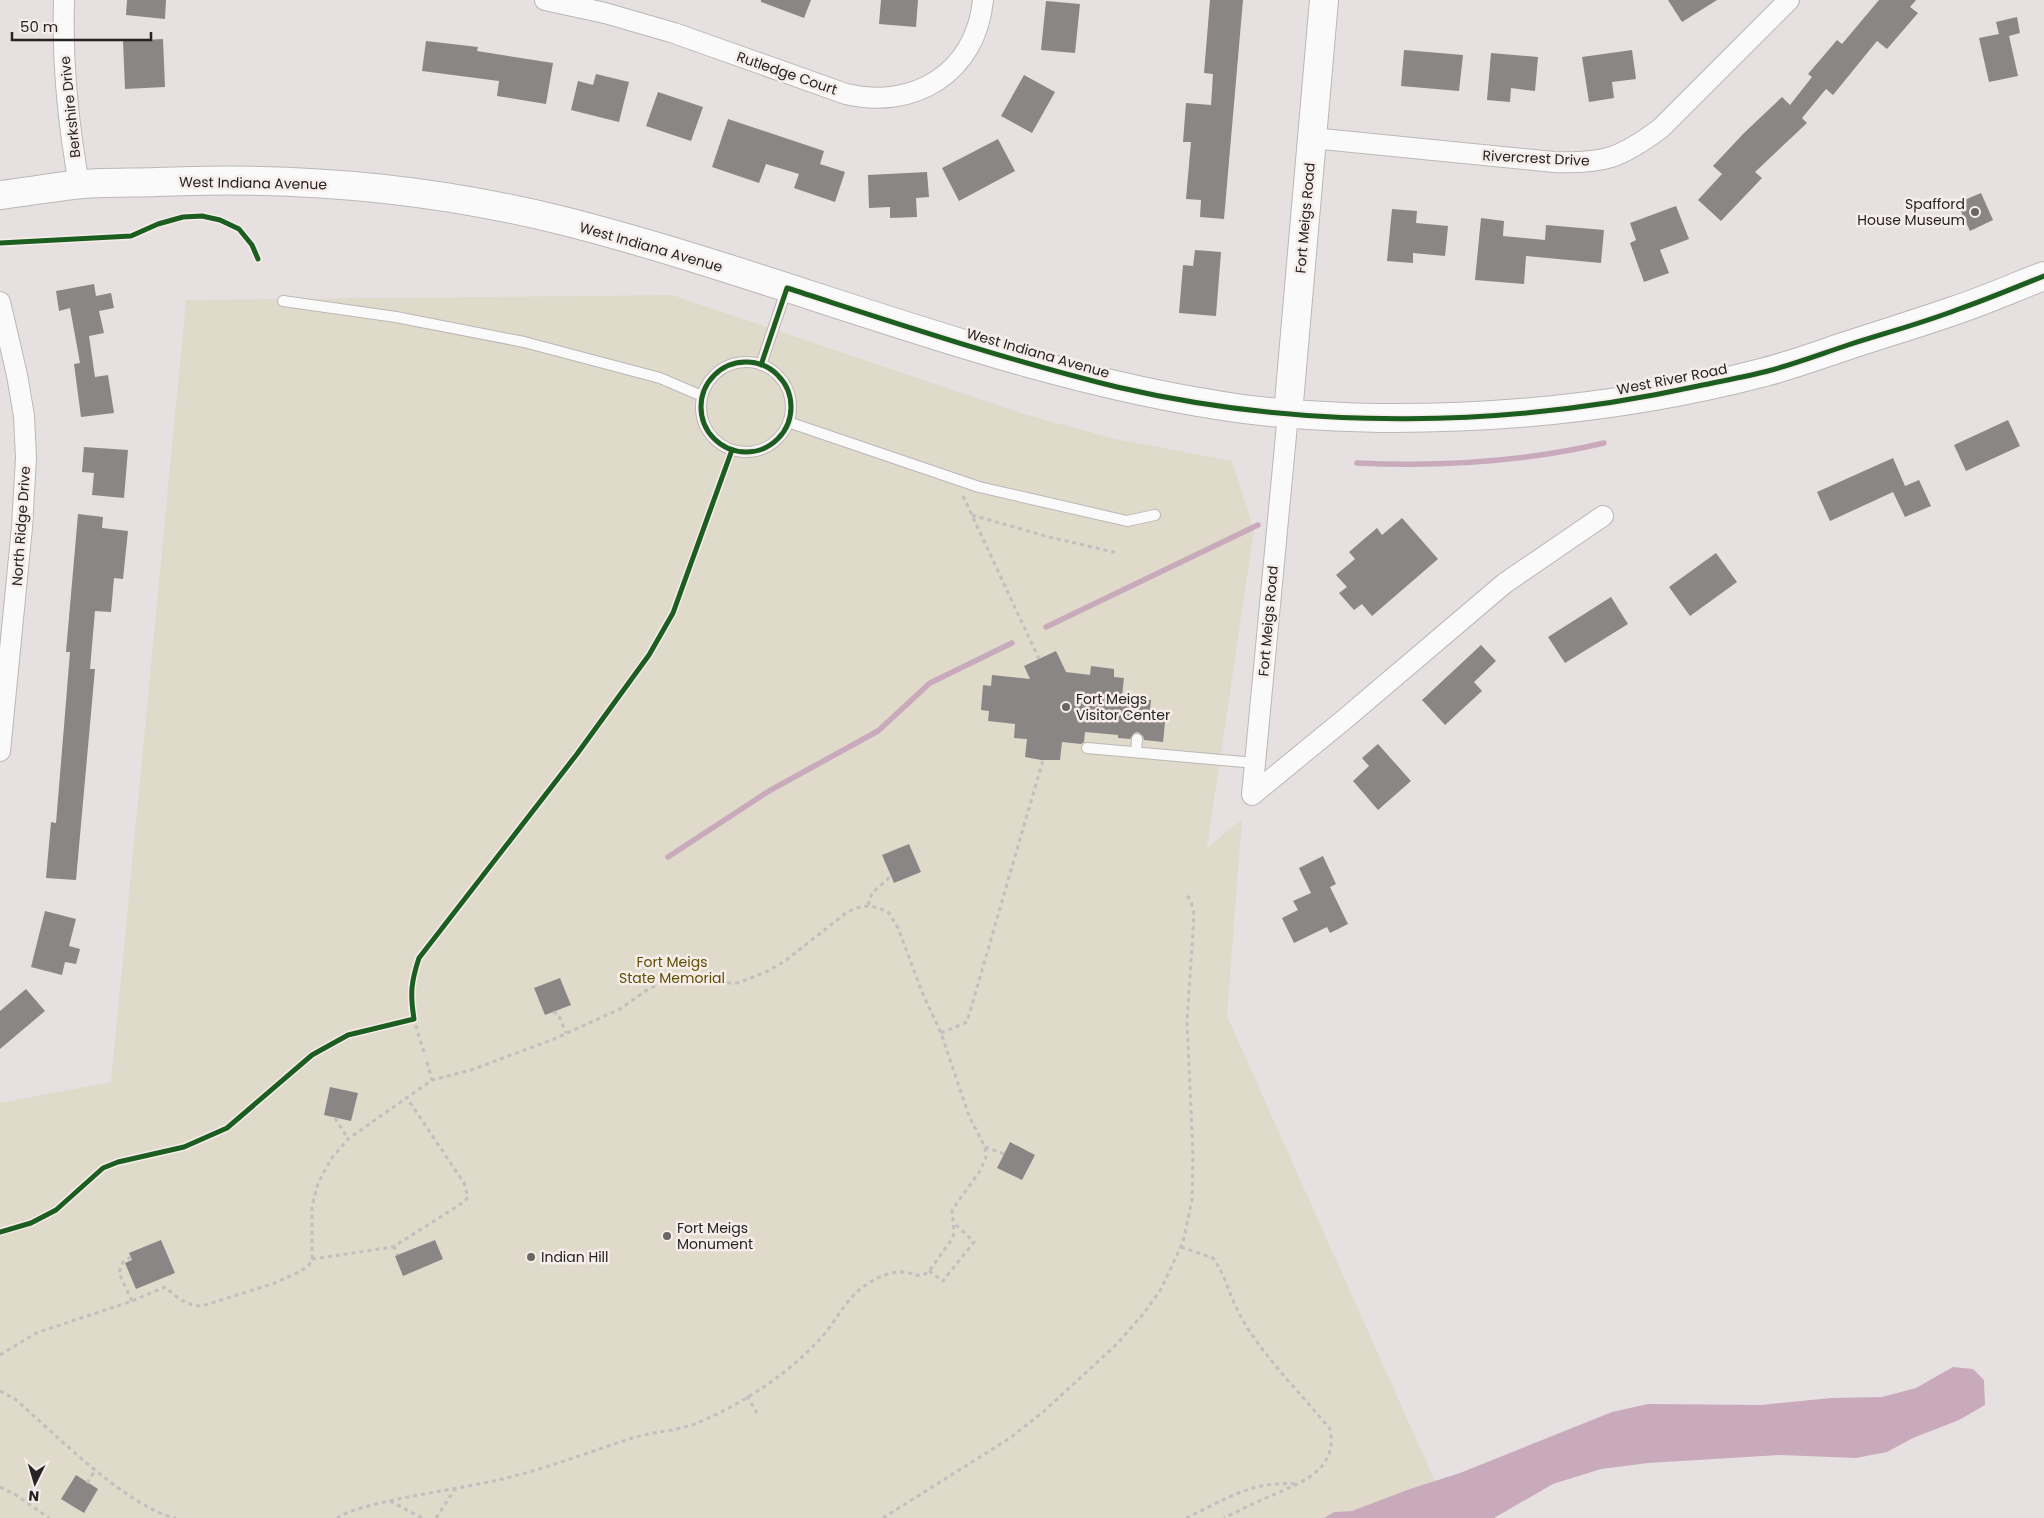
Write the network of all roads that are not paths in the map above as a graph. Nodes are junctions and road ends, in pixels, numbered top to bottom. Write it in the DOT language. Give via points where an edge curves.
graph roads {
  1 [pos="64,0"];
  2 [pos="545,0"];
  3 [pos="983,0"];
  4 [pos="1324,0"];
  5 [pos="1789,0"];
  6 [pos="1312,138"];
  7 [pos="79,184"];
  8 [pos="0,195"];
  9 [pos="2044,276"];
  10 [pos="787,288"];
  11 [pos="283,301"];
  12 [pos="0,302"];
  13 [pos="761,365"];
  14 [pos="702,396"];
  15 [pos="1288,414"];
  16 [pos="788,422"];
  17 [pos="1155,516"];
  18 [pos="1603,516"];
  19 [pos="1137,740"];
  20 [pos="1087,748"];
  21 [pos="0,751"];
  22 [pos="1136,752"];
  23 [pos="1255,764"];
  1 -- 7 [label="street, Berkshire Drive" via="64,71"];
  2 -- 3 [label="street, Rutledge Court" via="674,33 846,94 874,99 916,92 952,69 976,34"];
  4 -- 6 [label="main road, Fort Meigs Road"];
  5 -- 6 [label="street, Rivercrest Drive" via="1661,128 1638,146 1612,158 1583,163 1554,162"];
  6 -- 15 [label="main road, Fort Meigs Road"];
  7 -- 8 [label="main road, West Indiana Avenue"];
  7 -- 10 [label="main road, West Indiana Avenue" via="202,180 336,184 413,192 490,204 564,221"];
  9 -- 15 [label="main road, West River Road" via="1958,310 1766,371 1589,407 1454,418"];
  10 -- 13 [label="lane"];
  10 -- 15 [label="main road, West Indiana Avenue" via="1025,362 1119,387"];
  11 -- 14 [label="lane" via="396,316 524,342 660,378"];
  12 -- 21 [label="street, North Ridge Drive" via="24,416 26,458"];
  13 -- 14 [label="lane" via="744,362 730,365 717,372"];
  13 -- 16 [label="lane" via="772,370 789,394"];
  14 -- 16 [label="lane" via="703,423 710,435 732,450 760,450 772,444"];
  15 -- 23 [label="street, Fort Meigs Road"];
  16 -- 17 [label="lane" via="979,487 1127,522"];
  18 -- 23 [label="street, Fort Meigs Road" via="1505,583 1252,795"];
  19 -- 22 [label="lane"];
  20 -- 22 [label="lane"];
  22 -- 23 [label="lane"];
}
